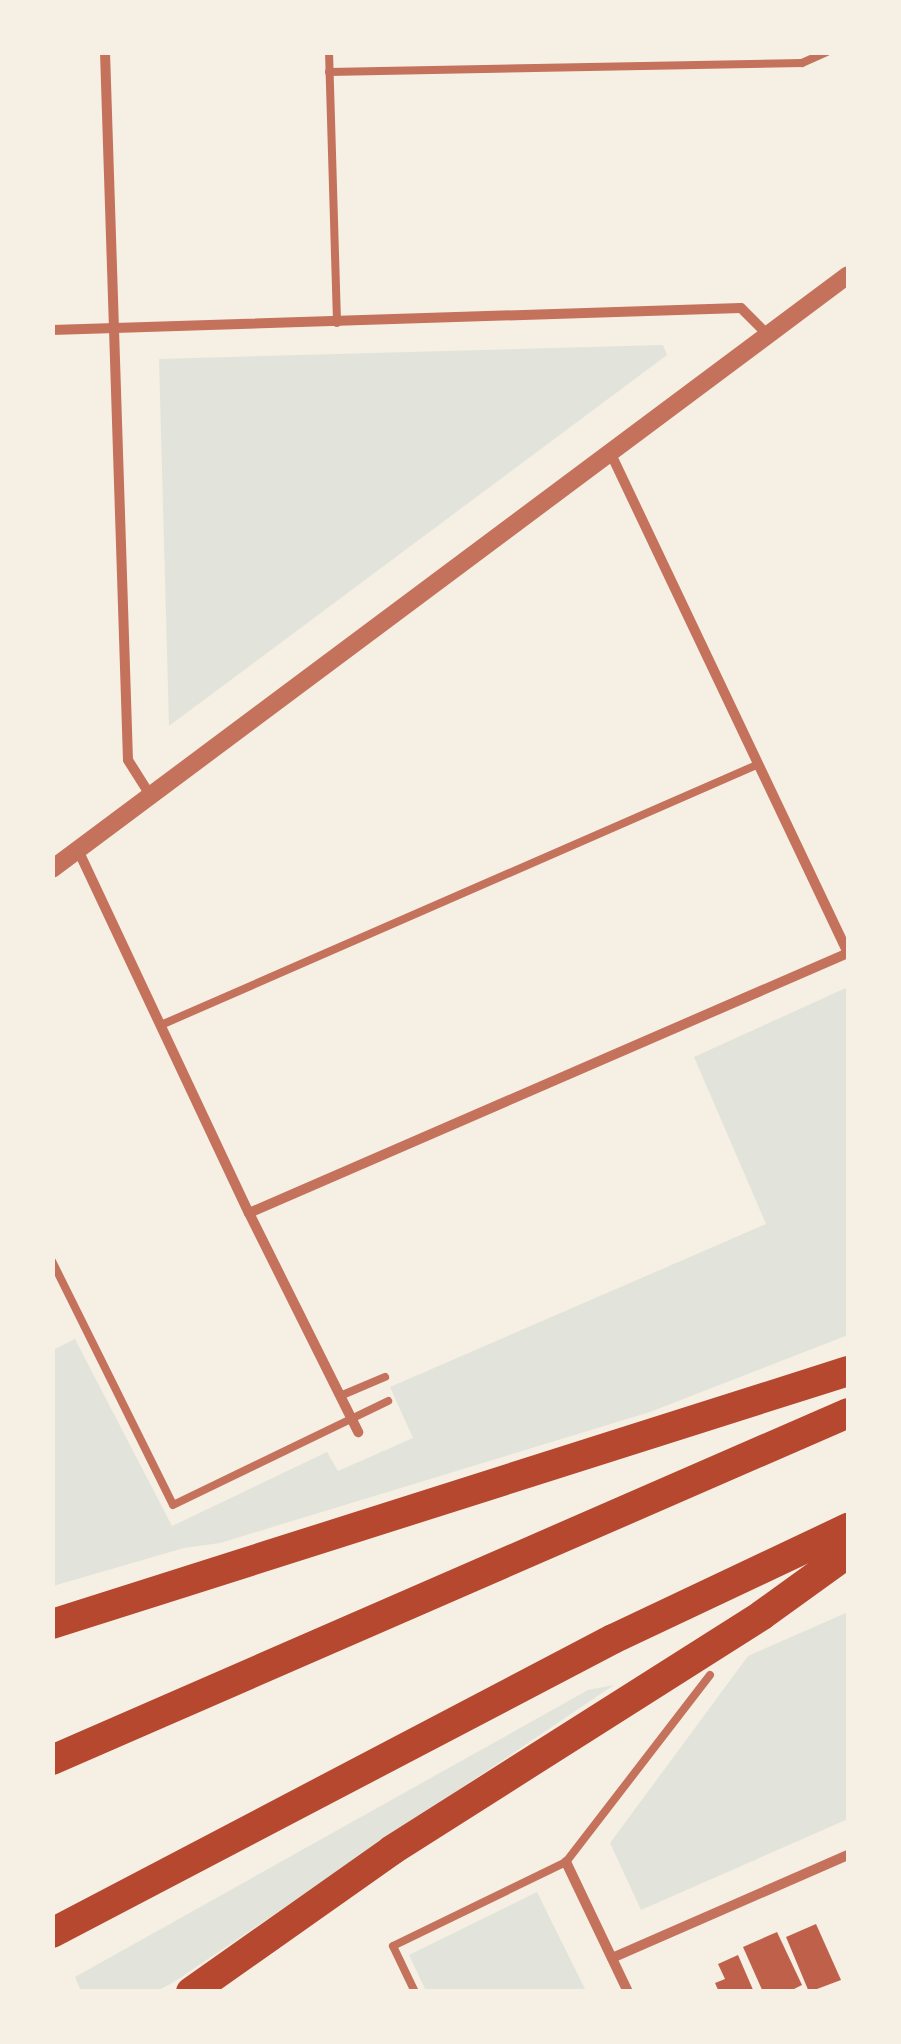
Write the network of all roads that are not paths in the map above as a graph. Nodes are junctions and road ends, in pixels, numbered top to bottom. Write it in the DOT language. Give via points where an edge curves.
graph roads {
  1 [pos="106,52"];
  2 [pos="329,52"];
  3 [pos="827,52"];
  4 [pos="329,72"];
  5 [pos="848,275"];
  6 [pos="337,324"];
  7 [pos="52,330"];
  8 [pos="114,330"];
  9 [pos="766,333"];
  10 [pos="610,452"];
  11 [pos="759,764"];
  12 [pos="150,796"];
  13 [pos="78,850"];
  14 [pos="52,869"];
  15 [pos="848,952"];
  16 [pos="161,1025"];
  17 [pos="249,1213"];
  18 [pos="52,1261"];
  19 [pos="848,1371"];
  20 [pos="385,1377"];
  21 [pos="340,1396"];
  22 [pos="388,1400"];
  23 [pos="848,1414"];
  24 [pos="352,1420"];
  25 [pos="358,1432"];
  26 [pos="848,1528"];
  27 [pos="848,1553"];
  28 [pos="52,1624"];
  29 [pos="710,1674"];
  30 [pos="52,1760"];
  31 [pos="848,1855"];
  32 [pos="566,1862"];
  33 [pos="52,1933"];
  34 [pos="612,1958"];
  35 [pos="191,1992"];
  36 [pos="415,1992"];
  37 [pos="628,1992"];
  1 -- 8 [label="street"];
  2 -- 4 [label="lane"];
  3 -- 4 [label="lane" via="802,63"];
  4 -- 6 [label="lane"];
  5 -- 9 [label="street"];
  6 -- 8 [label="street"];
  6 -- 9 [label="street" via="740,308"];
  7 -- 8 [label="street"];
  8 -- 12 [label="street" via="128,760"];
  9 -- 10 [label="street"];
  10 -- 11 [label="street"];
  10 -- 12 [label="street"];
  11 -- 15 [label="street"];
  11 -- 16 [label="lane"];
  12 -- 13 [label="street"];
  13 -- 14 [label="street"];
  13 -- 16 [label="street"];
  15 -- 17 [label="street"];
  16 -- 17 [label="street"];
  17 -- 21 [label="street"];
  18 -- 24 [label="lane" via="174,1506"];
  19 -- 28 [label="highway"];
  20 -- 21 [label="lane"];
  21 -- 24 [label="street"];
  22 -- 24 [label="lane"];
  23 -- 30 [label="highway"];
  24 -- 25 [label="street"];
  26 -- 33 [label="highway" via="613,1638"];
  27 -- 35 [label="highway" via="762,1615 392,1850"];
  29 -- 32 [label="lane"];
  31 -- 34 [label="street"];
  32 -- 34 [label="street"];
  32 -- 36 [label="lane" via="393,1946"];
  34 -- 37 [label="street"];
}
